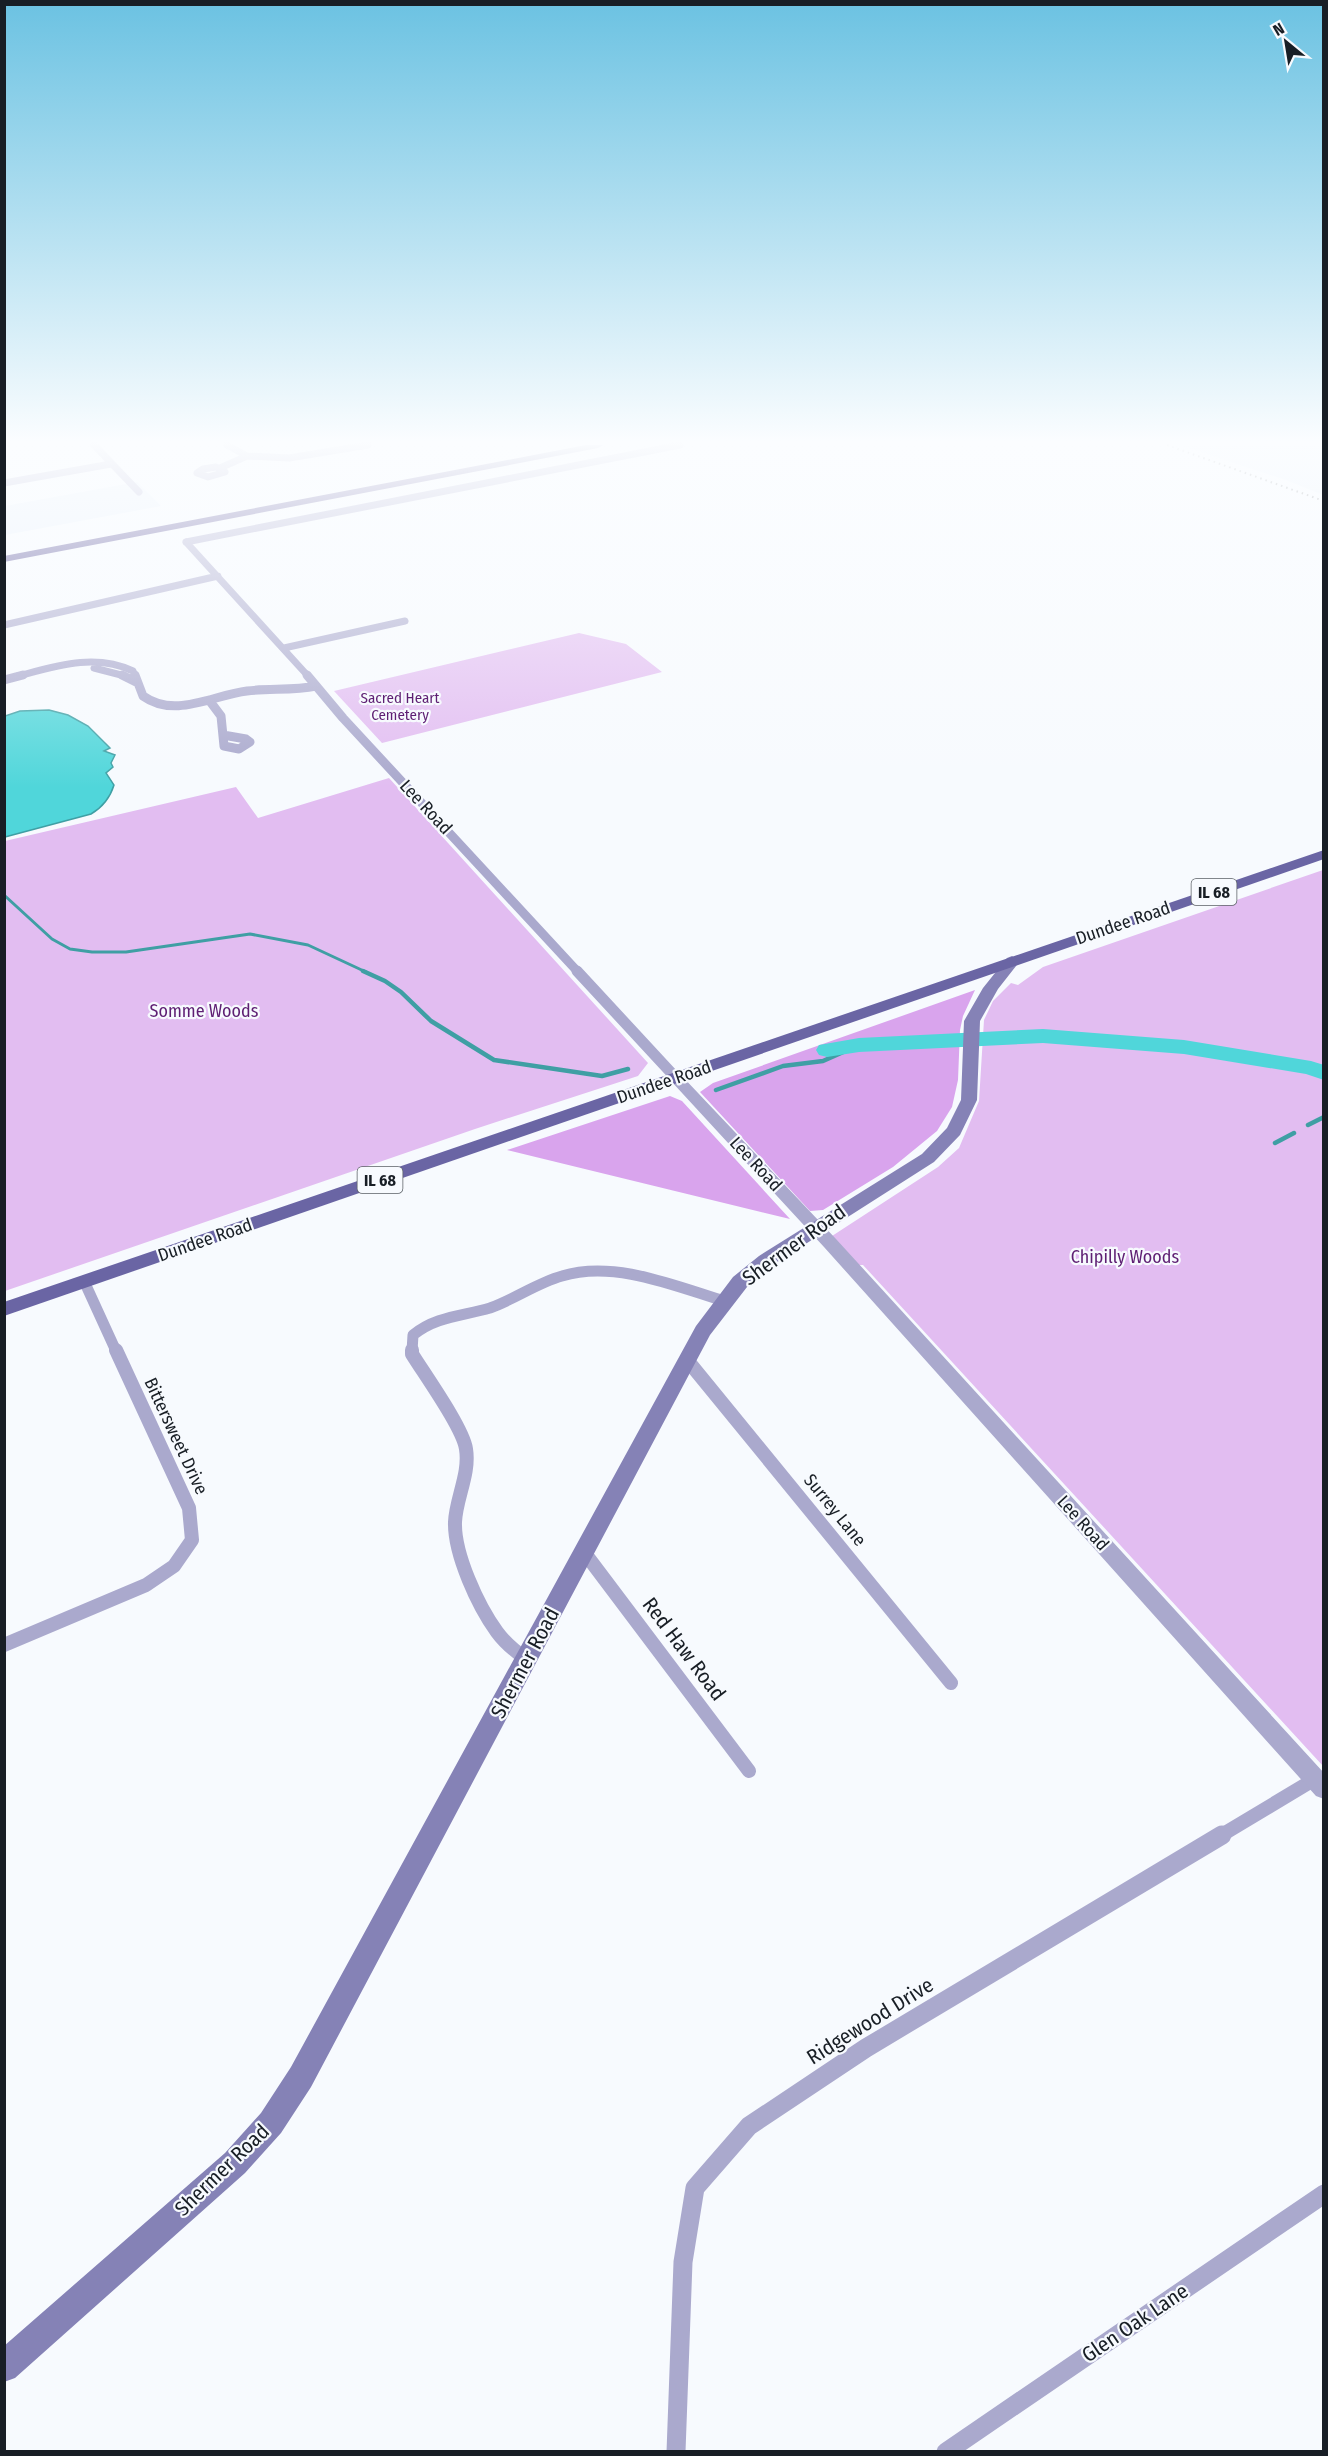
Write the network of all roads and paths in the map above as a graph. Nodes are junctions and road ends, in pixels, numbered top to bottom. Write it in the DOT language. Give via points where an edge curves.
graph roads {
  1 [pos="203,560"];
  2 [pos="218,576"];
  3 [pos="405,621"];
  4 [pos="4,625"];
  5 [pos="284,648"];
  6 [pos="4,680"];
  7 [pos="318,689"];
  8 [pos="209,700"];
  9 [pos="223,735"];
  10 [pos="1323,854"];
  11 [pos="1012,962"];
  12 [pos="676,1078"];
  13 [pos="815,1228"];
  14 [pos="84,1281"];
  15 [pos="724,1301"];
  16 [pos="4,1309"];
  17 [pos="688,1361"];
  18 [pos="585,1552"];
  19 [pos="4,1645"];
  20 [pos="527,1660"];
  21 [pos="951,1683"];
  22 [pos="749,1771"];
  23 [pos="1319,1784"];
  24 [pos="1323,2194"];
  25 [pos="4,2367"];
  26 [pos="676,2451"];
  27 [pos="946,2451"];
  1 -- 2 [label="street, Lee Road"];
  2 -- 4 [label="street"];
  2 -- 5 [label="street, Lee Road"];
  3 -- 5 [label="street"];
  5 -- 7 [label="street, Lee Road"];
  6 -- 8 [label="street" via="57,668 98,668 136,682 142,695 162,704"];
  7 -- 8 [label="street" via="281,698 249,691"];
  7 -- 12 [label="street, Lee Road"];
  8 -- 9 [label="street" via="222,715"];
  10 -- 11 [label="main road, Dundee Road / IL 68"];
  11 -- 12 [label="main road, Dundee Road / IL 68"];
  11 -- 13 [label="main road, Shermer Road" via="972,1021 969,1100 954,1131 928,1158"];
  12 -- 13 [label="street, Lee Road"];
  12 -- 14 [label="main road, Dundee Road / IL 68"];
  13 -- 15 [label="main road, Shermer Road" via="765,1261"];
  13 -- 23 [label="street, Lee Road"];
  14 -- 16 [label="main road, Dundee Road / IL 68"];
  14 -- 19 [label="street, Bittersweet Drive" via="189,1508 192,1540 174,1566 146,1586"];
  15 -- 17 [label="main road, Shermer Road"];
  15 -- 20 [label="street" via="648,1279 592,1270 562,1275 491,1308 435,1320 413,1335 412,1354 461,1434 466,1449 455,1521 462,1561 496,1631"];
  17 -- 18 [label="main road, Shermer Road"];
  17 -- 21 [label="street, Surrey Lane"];
  18 -- 20 [label="main road, Shermer Road"];
  18 -- 22 [label="street, Red Haw Road"];
  20 -- 25 [label="main road, Shermer Road" via="301,2078 271,2123 235,2163"];
  23 -- 26 [label="street, Ridgewood Drive" via="866,2048 749,2126 695,2188 683,2262"];
  24 -- 27 [label="street, Glen Oak Lane"];
}
